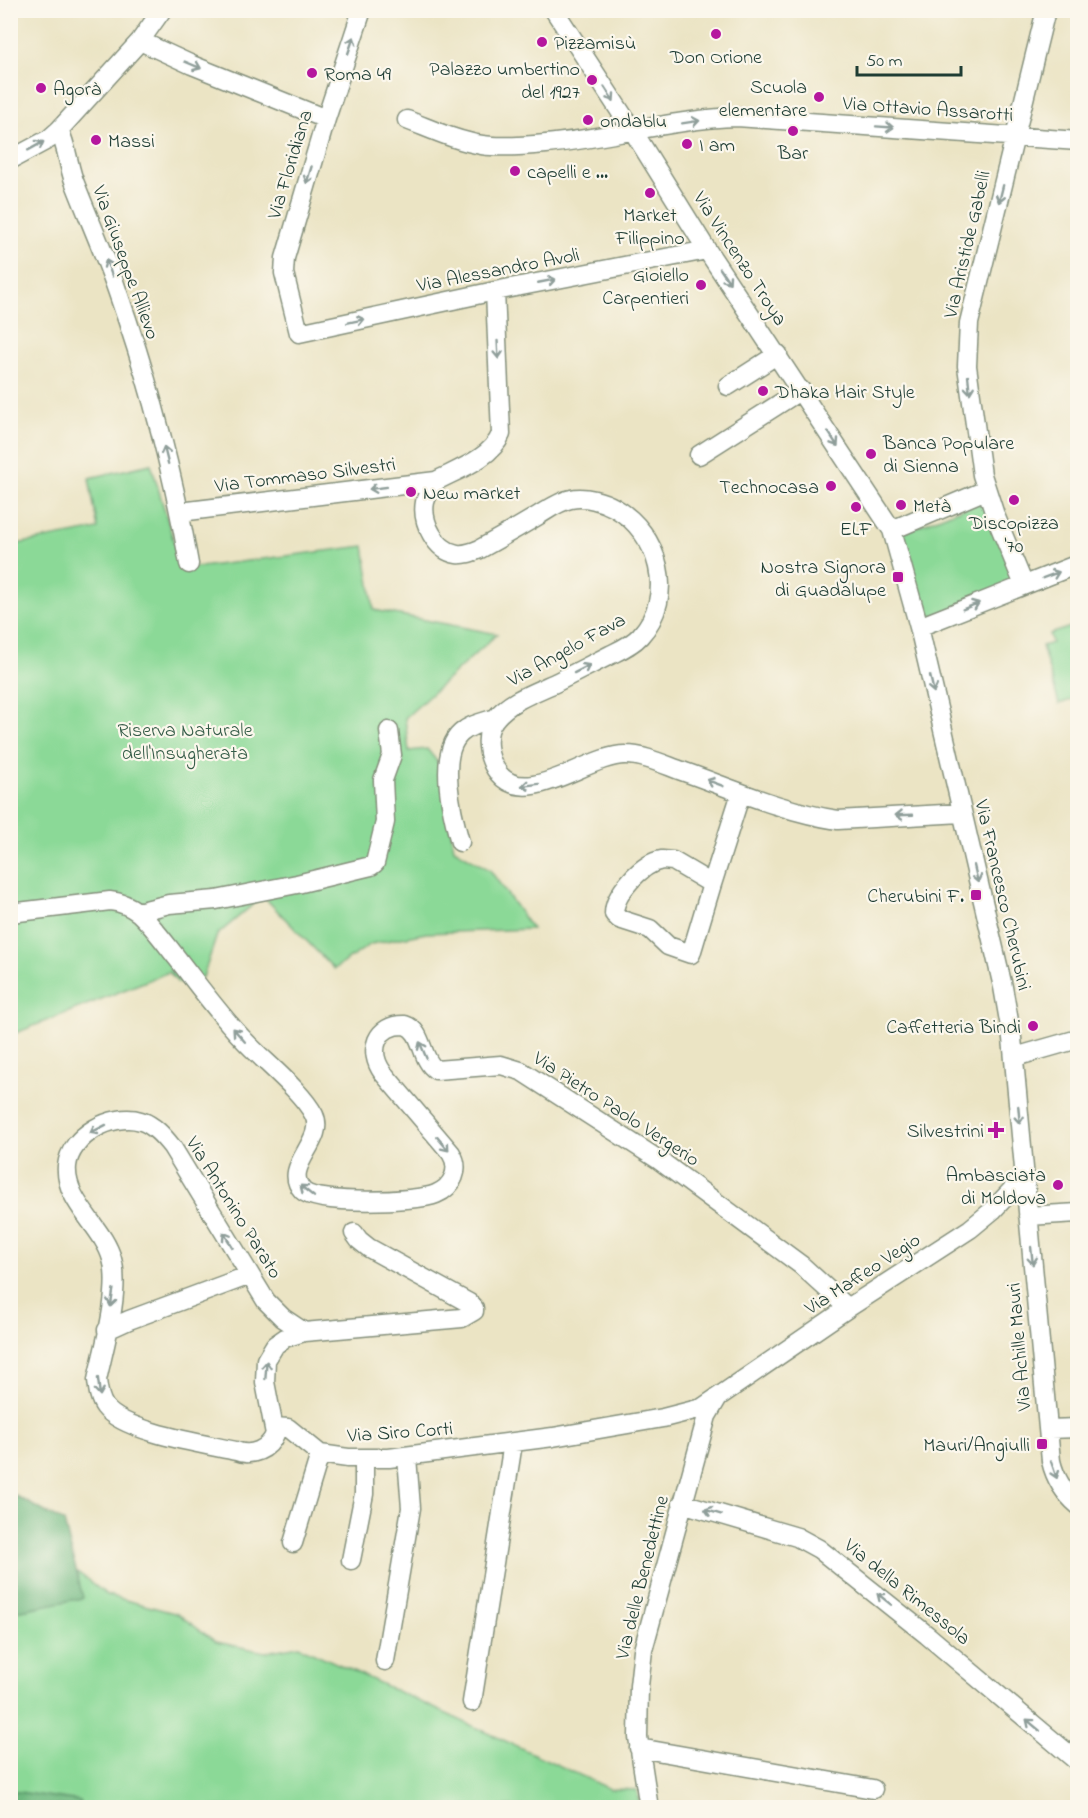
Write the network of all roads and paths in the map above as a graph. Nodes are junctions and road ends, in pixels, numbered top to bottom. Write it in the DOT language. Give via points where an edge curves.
graph roads {
  1 [pos="162,10"];
  2 [pos="362,10"];
  3 [pos="554,10"];
  4 [pos="1046,10"];
  5 [pos="140,41"];
  6 [pos="326,119"];
  7 [pos="407,120"];
  8 [pos="59,130"];
  9 [pos="633,131"];
  10 [pos="1014,137"];
  11 [pos="1077,141"];
  12 [pos="10,160"];
  13 [pos="707,250"];
  14 [pos="495,291"];
  15 [pos="299,333"];
  16 [pos="778,354"];
  17 [pos="728,386"];
  18 [pos="801,390"];
  19 [pos="699,455"];
  20 [pos="436,481"];
  21 [pos="986,490"];
  22 [pos="180,512"];
  23 [pos="892,530"];
  24 [pos="189,564"];
  25 [pos="1077,564"];
  26 [pos="1024,585"];
  27 [pos="919,627"];
  28 [pos="496,718"];
  29 [pos="389,731"];
  30 [pos="741,793"];
  31 [pos="962,813"];
  32 [pos="460,842"];
  33 [pos="712,884"];
  34 [pos="138,912"];
  35 [pos="10,913"];
  36 [pos="1077,1039"];
  37 [pos="1015,1057"];
  38 [pos="1024,1177"];
  39 [pos="1077,1213"];
  40 [pos="1028,1216"];
  41 [pos="354,1233"];
  42 [pos="250,1275"];
  43 [pos="848,1308"];
  44 [pos="108,1330"];
  45 [pos="304,1332"];
  46 [pos="717,1399"];
  47 [pos="274,1428"];
  48 [pos="1077,1428"];
  49 [pos="1049,1430"];
  50 [pos="513,1443"];
  51 [pos="320,1454"];
  52 [pos="407,1457"];
  53 [pos="364,1459"];
  54 [pos="682,1503"];
  55 [pos="1077,1505"];
  56 [pos="293,1543"];
  57 [pos="351,1560"];
  58 [pos="385,1661"];
  59 [pos="472,1702"];
  60 [pos="639,1748"];
  61 [pos="1077,1762"];
  62 [pos="873,1789"];
  63 [pos="649,1808"];
  1 -- 5 [label="street"];
  6 -- 2 [label="street, Via Floridiana, one-way"];
  3 -- 9 [label="street, Via Vincenzo Troya, one-way"];
  4 -- 10 [label="street, Via Aristide Gabelli"];
  5 -- 6 [label="street, one-way"];
  5 -- 8 [label="street"];
  6 -- 15 [label="street, Via Floridiana, one-way" via="284,263"];
  7 -- 9 [label="street, Via Ottavio Assarotti" via="490,146 570,141"];
  12 -- 8 [label="street, one-way"];
  22 -- 8 [label="street, Via Giuseppe Allievo, one-way" via="118,292 71,175"];
  9 -- 10 [label="street, Via Ottavio Assarotti, one-way" via="737,117"];
  9 -- 13 [label="street, Via Vincenzo Troya"];
  10 -- 11 [label="street, Via Ottavio Assarotti"];
  10 -- 21 [label="street, Via Aristide Gabelli, one-way" via="969,322 967,345 970,395"];
  14 -- 13 [label="street, Via Alessandro Avoli, one-way"];
  13 -- 16 [label="street, Via Vincenzo Troya, one-way"];
  15 -- 14 [label="street, Via Alessandro Avoli, one-way"];
  14 -- 20 [label="street, one-way" via="501,434 487,453"];
  16 -- 17 [label="street"];
  16 -- 18 [label="street, Via Vincenzo Troya"];
  18 -- 19 [label="street"];
  18 -- 23 [label="street, Via Vincenzo Troya, one-way"];
  20 -- 22 [label="street, Via Tommaso Silvestri, one-way"];
  28 -- 20 [label="street, Via Angelo Fava, one-way" via="513,704 639,637 658,600 658,565 650,543 631,518 602,502 579,499 557,505 480,549 461,554 449,552 434,538 424,514 425,501"];
  21 -- 23 [label="street"];
  21 -- 26 [label="street, Via Aristide Gabelli"];
  22 -- 24 [label="street, Via Giuseppe Allievo"];
  23 -- 27 [label="street, Via Francesco Cherubini"];
  26 -- 25 [label="street, one-way"];
  27 -- 26 [label="street, one-way"];
  27 -- 31 [label="street, Via Francesco Cherubini, one-way"];
  30 -- 28 [label="street, one-way" via="625,755 608,757 539,784 515,785 498,772 490,756 489,732"];
  28 -- 32 [label="street, Via Angelo Fava" via="459,734 448,757"];
  29 -- 34 [label="street" via="392,755 383,780 385,822 371,867 216,900 169,904"];
  31 -- 30 [label="street, one-way" via="838,820"];
  30 -- 33 [label="street"];
  31 -- 37 [label="street, Via Francesco Cherubini, one-way"];
  33 -- 33 [label="street" via="673,861 653,862 632,879 616,903 614,914 650,929 668,946 691,954"];
  34 -- 35 [label="street" via="126,904 110,901"];
  43 -- 34 [label="street, Via Pietro Paolo Vergerio, one-way" via="801,1265 592,1114 511,1066 436,1070 430,1066 411,1027 399,1025 384,1032 375,1047 375,1061 451,1153 456,1163 453,1178 442,1191 423,1197 316,1198 302,1190 297,1178 300,1163 315,1135 314,1115 242,1038"];
  36 -- 37 [label="street"];
  37 -- 38 [label="street, Via Francesco Cherubini, one-way"];
  38 -- 40 [label="street, Via Achille Mauri"];
  38 -- 43 [label="street, Via Maffeo Vegio" via="970,1229"];
  39 -- 40 [label="street"];
  40 -- 49 [label="street, Via Achille Mauri, one-way"];
  41 -- 45 [label="street" via="369,1248 469,1303 474,1311 454,1319"];
  42 -- 44 [label="street"];
  42 -- 44 [label="street, Via Antonino Parato, one-way" via="166,1139 139,1120 99,1127 74,1148 67,1171 75,1197 102,1236 113,1262"];
  42 -- 45 [label="street, Via Antonino Parato" via="273,1309"];
  43 -- 46 [label="street, Via Maffeo Vegio"];
  44 -- 47 [label="street, Via Antonino Parato, one-way" via="97,1380 98,1393 105,1407 116,1416 150,1431 245,1454 267,1445 273,1439"];
  47 -- 45 [label="street, one-way" via="265,1382 268,1354 280,1341"];
  46 -- 50 [label="street, Via Siro Corti" via="702,1408 672,1416"];
  46 -- 54 [label="street, Via delle Benedettine" via="707,1416"];
  47 -- 51 [label="street, Via Siro Corti" via="288,1428"];
  48 -- 49 [label="street"];
  49 -- 55 [label="street, Via Achille Mauri, one-way" via="1052,1468"];
  50 -- 52 [label="street, Via Siro Corti"];
  50 -- 59 [label="street"];
  51 -- 53 [label="street, Via Siro Corti"];
  51 -- 56 [label="street"];
  52 -- 53 [label="street, Via Siro Corti"];
  52 -- 58 [label="street" via="412,1504"];
  53 -- 57 [label="street" via="364,1494"];
  54 -- 60 [label="street, Via delle Benedettine" via="643,1650"];
  61 -- 54 [label="street, Via della Rimessola, one-way" via="819,1549 797,1537"];
  60 -- 62 [label="street"];
  60 -- 63 [label="street, Via delle Benedettine"];
}
